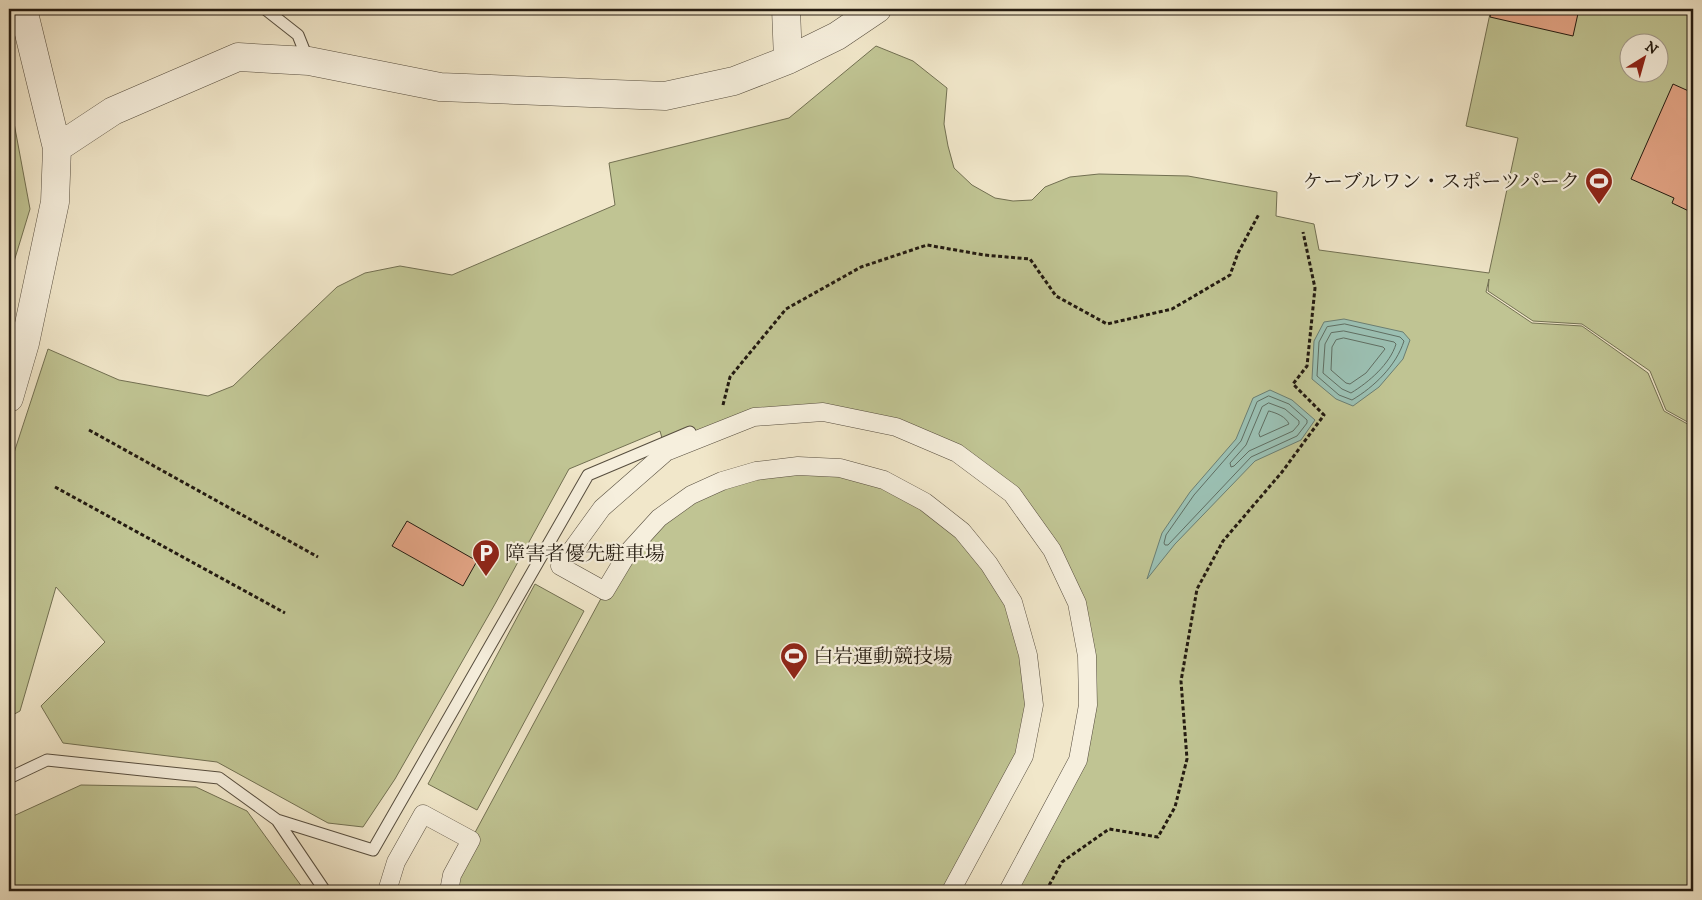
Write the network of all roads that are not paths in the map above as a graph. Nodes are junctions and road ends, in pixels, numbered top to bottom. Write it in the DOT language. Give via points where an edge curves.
graph roads {
  1 [pos="23,9"];
  2 [pos="265,9"];
  3 [pos="877,9"];
  4 [pos="786,14"];
  5 [pos="788,60"];
  6 [pos="309,61"];
  7 [pos="57,148"];
  8 [pos="9,398"];
  9 [pos="690,432"];
  10 [pos="9,778"];
  11 [pos="277,820"];
  12 [pos="325,891"];
  13 [pos="387,891"];
  14 [pos="449,891"];
  15 [pos="951,891"];
  16 [pos="1008,891"];
  1 -- 7 [label="street"];
  2 -- 6 [label="lane" via="298,35"];
  3 -- 5 [label="street" via="837,36"];
  4 -- 5 [label="street"];
  5 -- 6 [label="street" via="734,81 665,96 440,87"];
  6 -- 7 [label="street" via="238,57 113,111"];
  7 -- 8 [label="street" via="55,202 25,343"];
  9 -- 11 [label="lane" via="588,475 373,850"];
  10 -- 11 [label="lane" via="47,760 219,778"];
  11 -- 12 [label="lane"];
  13 -- 14 [label="street" via="396,862 422,814 471,840 452,875"];
  15 -- 16 [label="street" via="1024,756 1034,705 1028,655 1013,602 989,564 962,531 926,502 884,480 840,468 798,466 756,471 691,495 659,518 635,544 605,591 560,566 602,508 666,452 754,417 823,412 896,427 957,453 1012,494 1052,550 1077,603 1087,656 1088,705 1078,760"];
}
